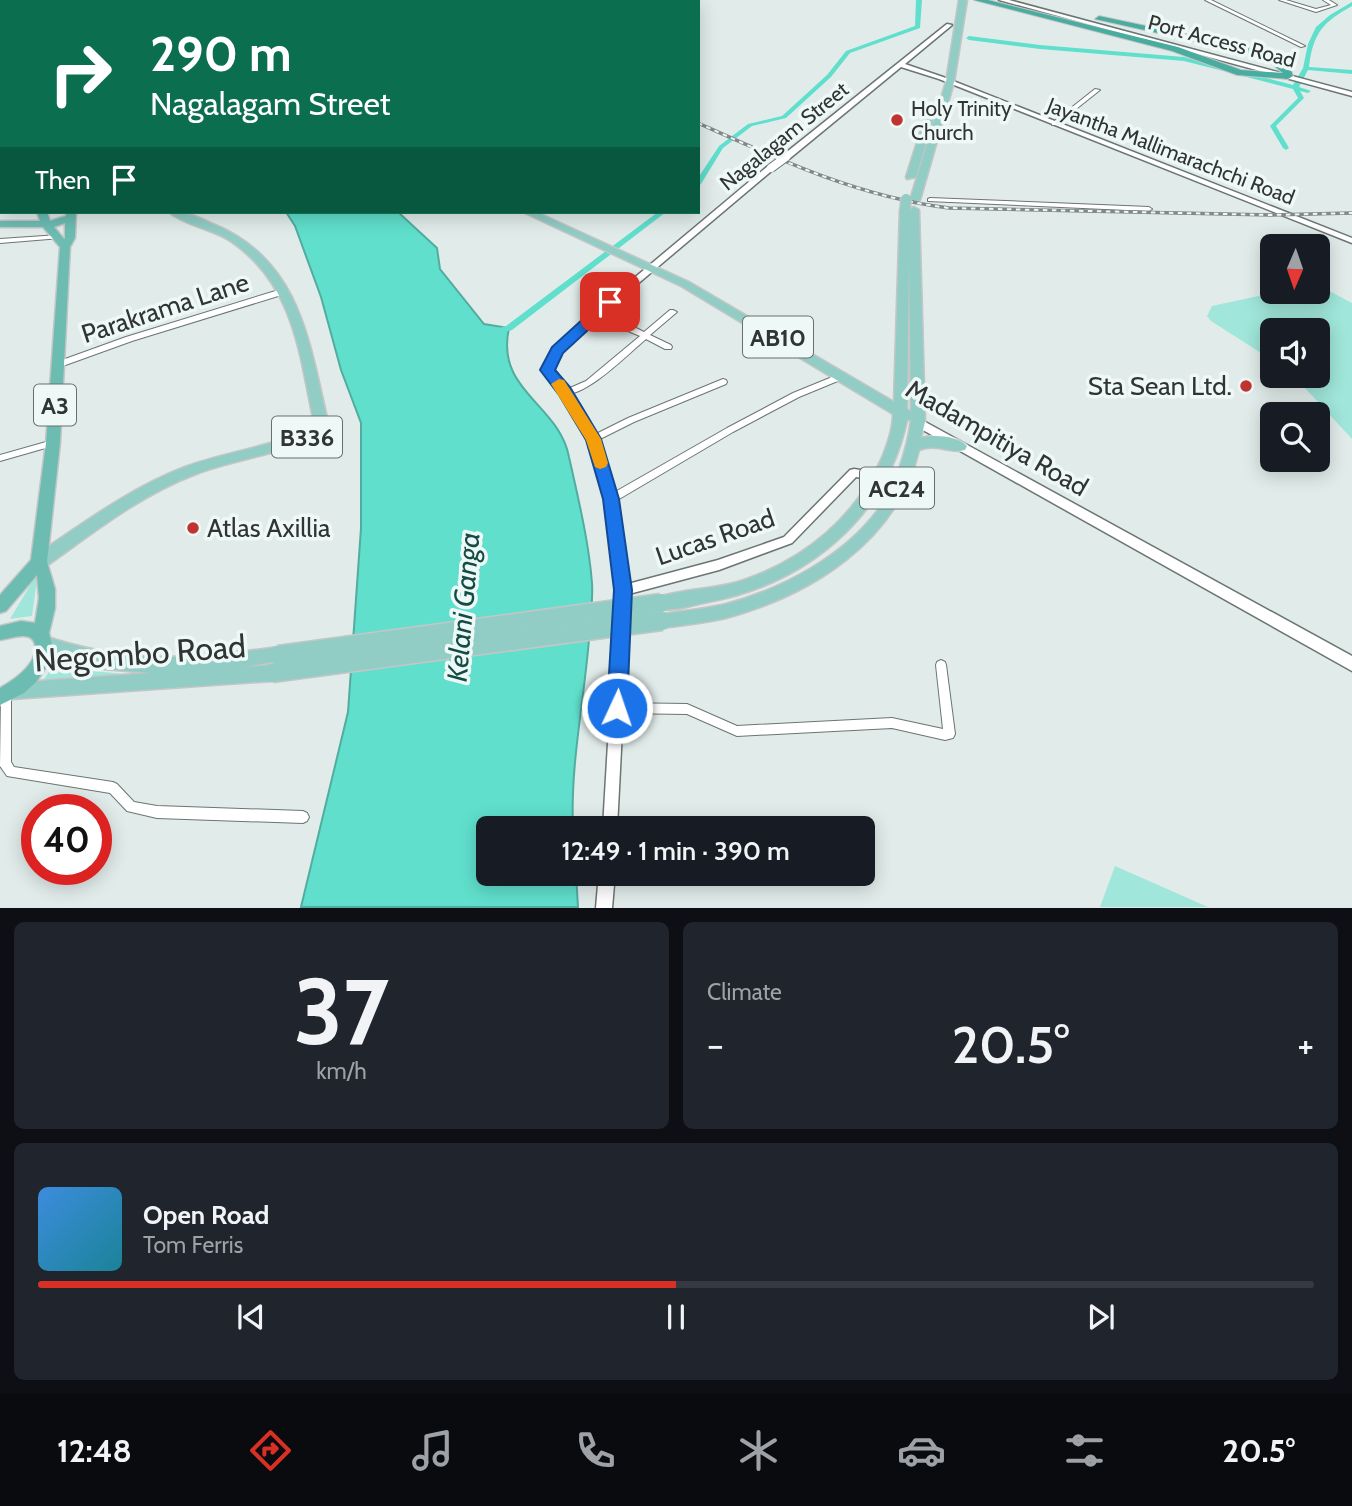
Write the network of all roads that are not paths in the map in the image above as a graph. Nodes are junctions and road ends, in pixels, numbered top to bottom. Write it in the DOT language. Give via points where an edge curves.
graph roads {
  1 [pos="961,0"];
  2 [pos="978,0"];
  3 [pos="1002,0"];
  4 [pos="1016,0"];
  5 [pos="1207,0"];
  6 [pos="1281,0"];
  7 [pos="1325,0"];
  8 [pos="949,24"];
  9 [pos="1303,46"];
  10 [pos="1265,56"];
  11 [pos="899,64"];
  12 [pos="1266,71"];
  13 [pos="1288,74"];
  14 [pos="946,80"];
  15 [pos="1097,90"];
  16 [pos="1352,92"];
  17 [pos="1054,124"];
  18 [pos="930,200"];
  19 [pos="910,205"];
  20 [pos="1149,209"];
  21 [pos="69,214"];
  22 [pos="70,214"];
  23 [pos="178,214"];
  24 [pos="536,214"];
  25 [pos="46,216"];
  26 [pos="0,224"];
  27 [pos="0,241"];
  28 [pos="1352,241"];
  29 [pos="62,242"];
  30 [pos="651,268"];
  31 [pos="285,291"];
  32 [pos="673,313"];
  33 [pos="593,317"];
  34 [pos="643,334"];
  35 [pos="668,347"];
  36 [pos="57,365"];
  37 [pos="842,376"];
  38 [pos="723,382"];
  39 [pos="566,393"];
  40 [pos="902,395"];
  41 [pos="880,400"];
  42 [pos="901,412"];
  43 [pos="918,422"];
  44 [pos="593,439"];
  45 [pos="53,443"];
  46 [pos="914,446"];
  47 [pos="960,446"];
  48 [pos="0,458"];
  49 [pos="880,477"];
  50 [pos="611,499"];
  51 [pos="39,562"];
  52 [pos="623,590"];
  53 [pos="0,606"];
  54 [pos="0,633"];
  55 [pos="42,640"];
  56 [pos="1352,664"];
  57 [pos="941,665"];
  58 [pos="6,694"];
  59 [pos="617,708"];
  60 [pos="611,816"];
  61 [pos="303,817"];
  62 [pos="606,886"];
  63 [pos="604,908"];
  1 -- 8 [label="main road, AC24"];
  1 -- 14 [label="main road, AC24"];
  2 -- 12 [label="highway" via="1175,49 1240,73"];
  3 -- 12 [label="main road, Port Access Road"];
  4 -- 10 [label="highway"];
  4 -- 12 [label="main road, Port Access Road"];
  5 -- 9 [label="street"];
  6 -- 7 [label="street" via="1316,11 1335,5"];
  8 -- 11 [label="street, Nagalagam Street"];
  8 -- 14 [label="main road, AC24"];
  10 -- 12 [label="highway" via="1272,64"];
  10 -- 13 [label="highway"];
  11 -- 14 [label="street, Jayantha Mallimarachchi Road"];
  11 -- 30 [label="street, Nagalagam Street, bridge"];
  12 -- 13 [label="highway"];
  13 -- 16 [label="main road, Port Access Road"];
  14 -- 17 [label="street, Jayantha Mallimarachchi Road"];
  14 -- 19 [label="main road, AC24"];
  15 -- 17 [label="street"];
  17 -- 28 [label="street, Jayantha Mallimarachchi Road"];
  18 -- 20 [label="street"];
  19 -- 40 [label="main road, AC24"];
  19 -- 43 [label="main road, AC24"];
  21 -- 25 [label="highway" via="59,223"];
  22 -- 29 [label="highway, A3" via="70,238"];
  23 -- 31 [label="main road, B336" via="237,240 275,273"];
  24 -- 30 [label="main road, Madampitiya Road / AB10"];
  25 -- 26 [label="highway"];
  25 -- 29 [label="highway"];
  27 -- 29 [label="street"];
  29 -- 36 [label="highway, A3"];
  30 -- 33 [label="street, Nagalagam Street"];
  30 -- 37 [label="main road, Madampitiya Road / AB10"];
  31 -- 36 [label="street, Parakrama Lane"];
  31 -- 51 [label="main road, B336" via="298,319 319,429 307,437 190,471 104,517"];
  32 -- 34 [label="street"];
  33 -- 34 [label="street"];
  33 -- 39 [label="street, Nagalagam Street" via="551,360 548,370"];
  34 -- 35 [label="street"];
  34 -- 39 [label="street" via="589,383"];
  36 -- 45 [label="highway, A3"];
  37 -- 41 [label="main road, Madampitiya Road / AB10"];
  37 -- 50 [label="street" via="730,430"];
  38 -- 44 [label="street"];
  39 -- 44 [label="street"];
  40 -- 41 [label="main road" via="892,401"];
  40 -- 42 [label="main road, AC24"];
  41 -- 42 [label="main road, Madampitiya Road / AB10"];
  42 -- 43 [label="main road, Madampitiya Road / AB10"];
  42 -- 49 [label="main road, AC24" via="895,444"];
  43 -- 46 [label="main road, AC24"];
  43 -- 47 [label="main road, Madampitiya Road"];
  44 -- 50 [label="street"];
  45 -- 48 [label="street"];
  45 -- 51 [label="highway, A3"];
  46 -- 47 [label="main road" via="931,440"];
  46 -- 58 [label="main road, Negombo Road / AC24, bridge" via="884,513 850,549 793,587 725,611 272,673"];
  47 -- 56 [label="main road, Madampitiya Road"];
  49 -- 52 [label="street, Lucas Road" via="854,473 788,540 719,565"];
  49 -- 55 [label="main road, Negombo Road / AC24, bridge" via="866,503 836,537 783,572 717,594 172,666 94,661"];
  50 -- 52 [label="street"];
  51 -- 53 [label="highway"];
  51 -- 55 [label="highway, A3" via="47,575"];
  52 -- 59 [label="street"];
  54 -- 55 [label="highway" via="25,629"];
  55 -- 58 [label="highway" via="43,658 38,668"];
  57 -- 59 [label="street" via="946,735 892,723 737,731 687,709"];
  58 -- 61 [label="street" via="5,764 11,772 113,788 131,807 157,812"];
  59 -- 60 [label="street"];
  62 -- 63 [label="street"];
}
